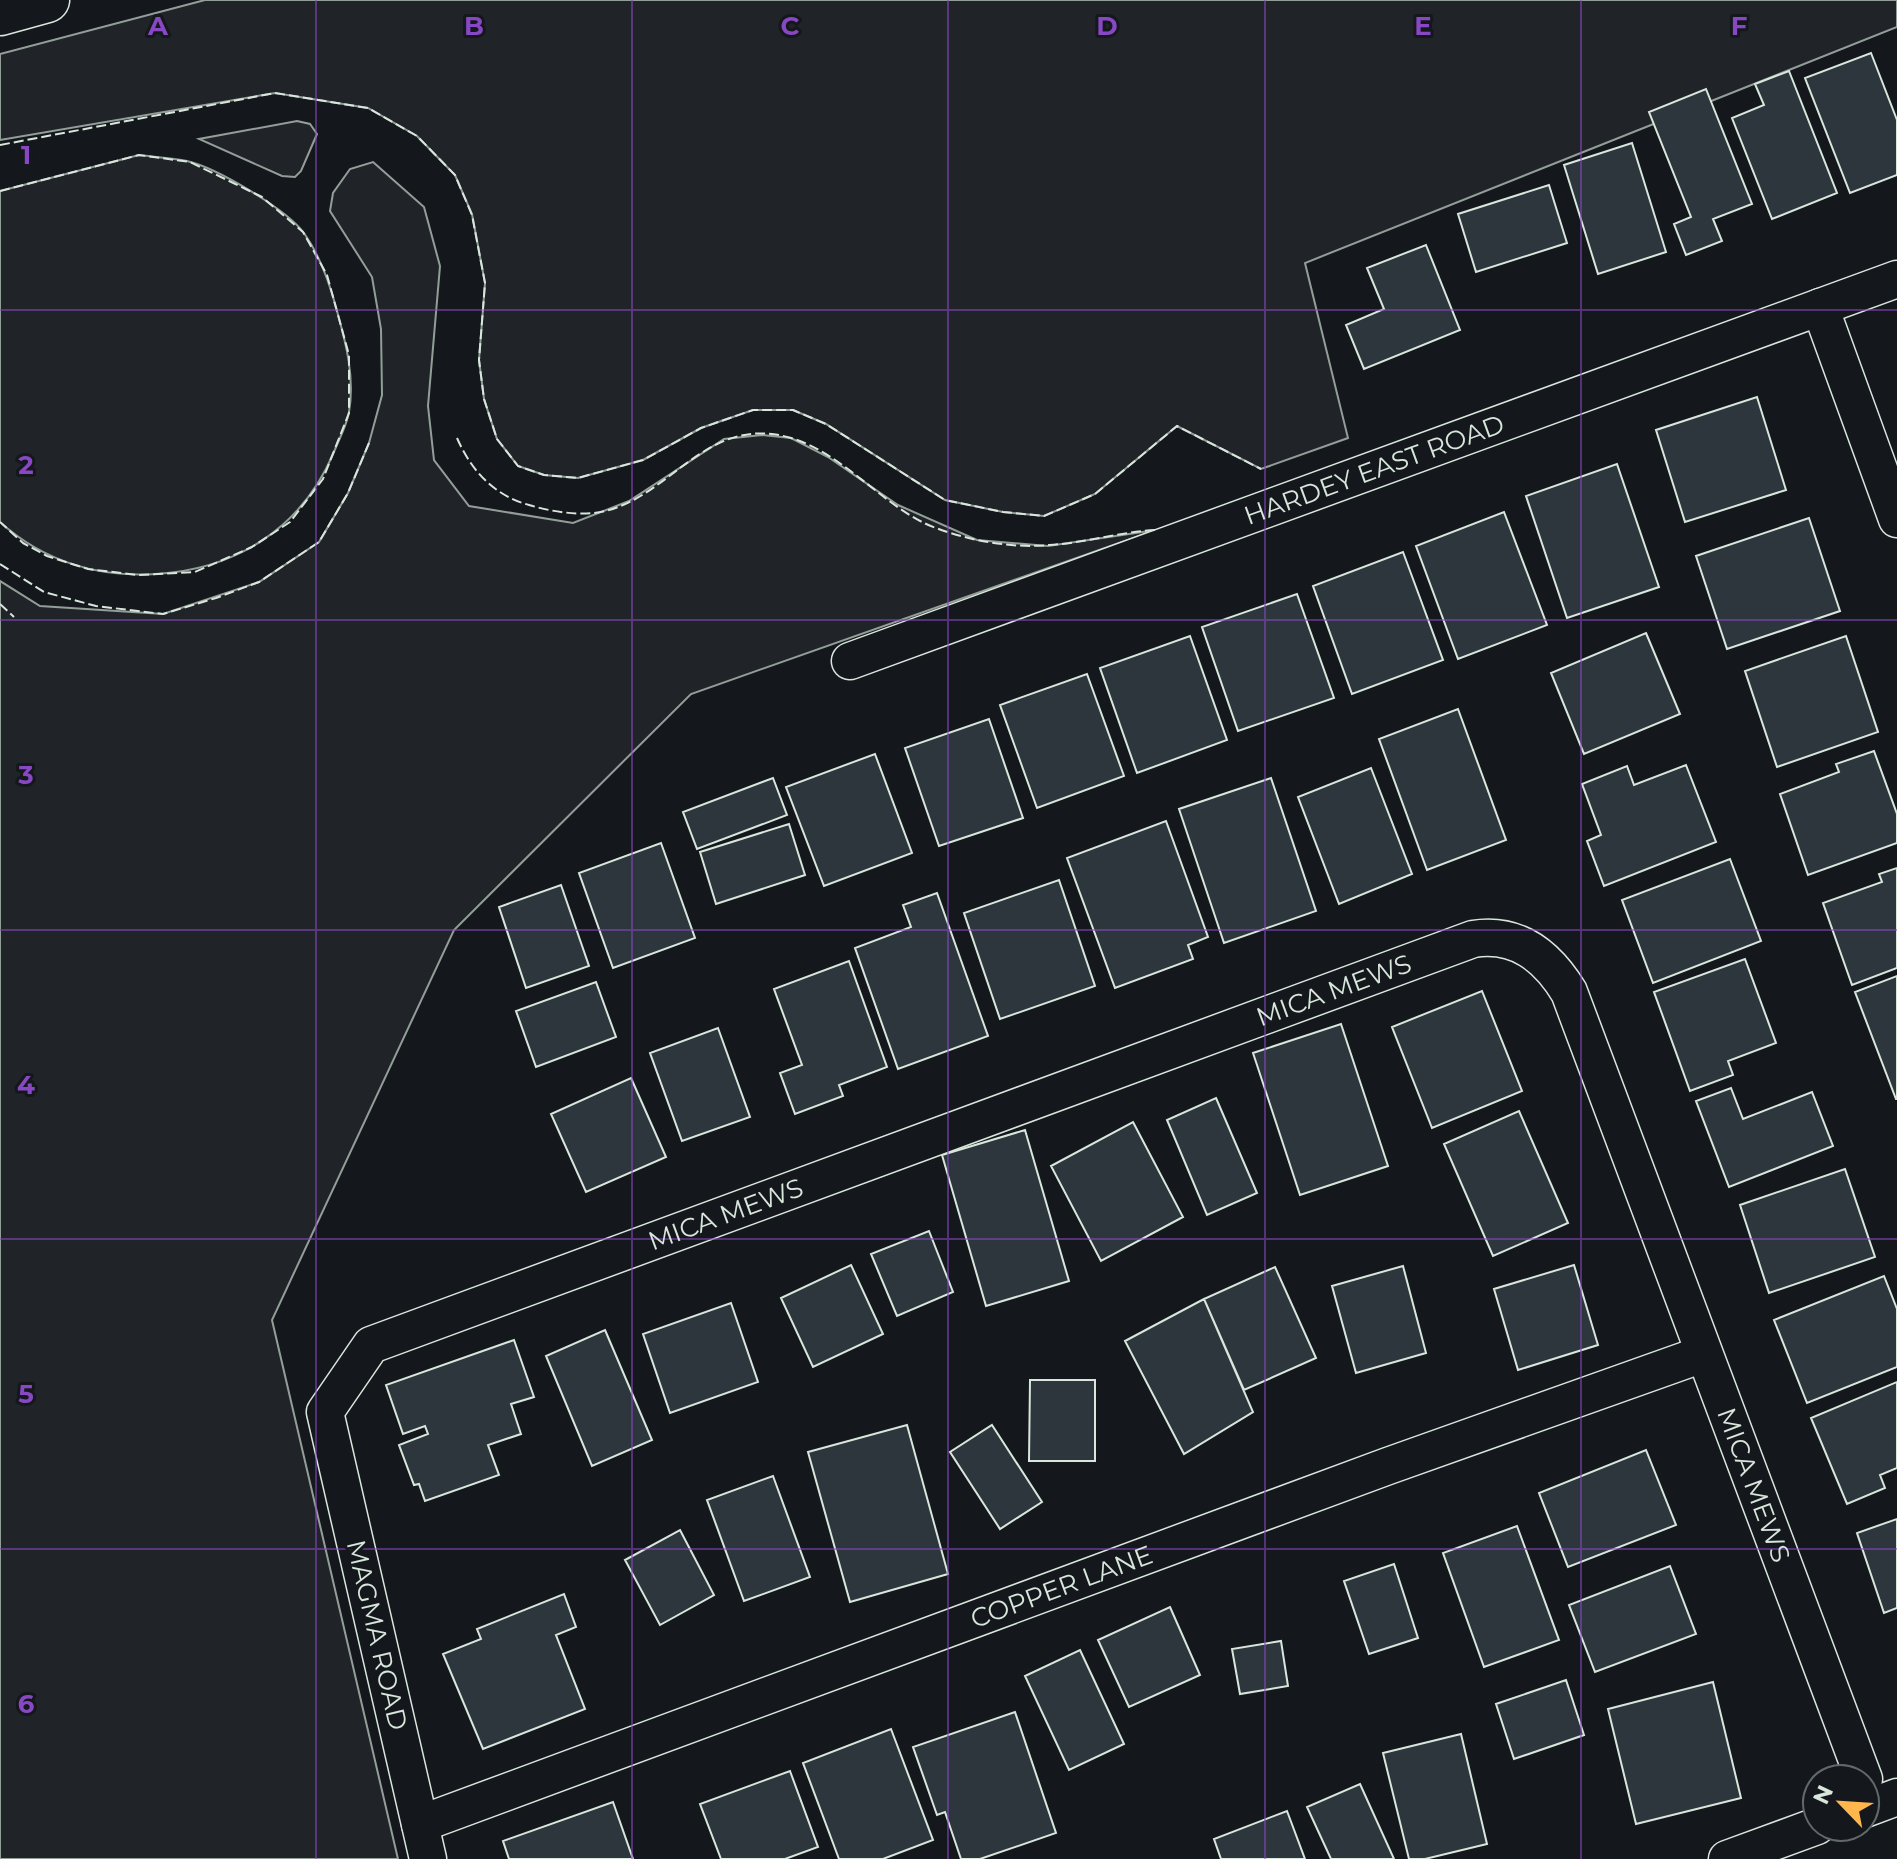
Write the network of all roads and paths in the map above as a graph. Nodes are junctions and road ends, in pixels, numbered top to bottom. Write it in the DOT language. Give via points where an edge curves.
graph roads {
  1 [pos="47,0"];
  2 [pos="0,13"];
  3 [pos="1897,279"];
  4 [pos="1820,307"];
  5 [pos="1897,519"];
  6 [pos="850,661"];
  7 [pos="1703,1354"];
  8 [pos="325,1412"];
  9 [pos="1861,1763"];
  10 [pos="420,1824"];
  11 [pos="1801,1832"];
  12 [pos="428,1859"];
  13 [pos="1727,1859"];
  1 -- 2 [label="highway"];
  3 -- 4 [label="street, HARDEY EAST ROAD"];
  4 -- 5 [label="street"];
  4 -- 6 [label="street, HARDEY EAST ROAD"];
  7 -- 8 [label="street, MICA MEWS" via="1569,992 1536,952 1489,936 371,1345"];
  7 -- 9 [label="street, MICA MEWS"];
  7 -- 10 [label="street, COPPER LANE"];
  8 -- 10 [label="street, MAGMA ROAD"];
  10 -- 12 [label="street, MAGMA ROAD"];
  11 -- 13 [label="street"];
}
